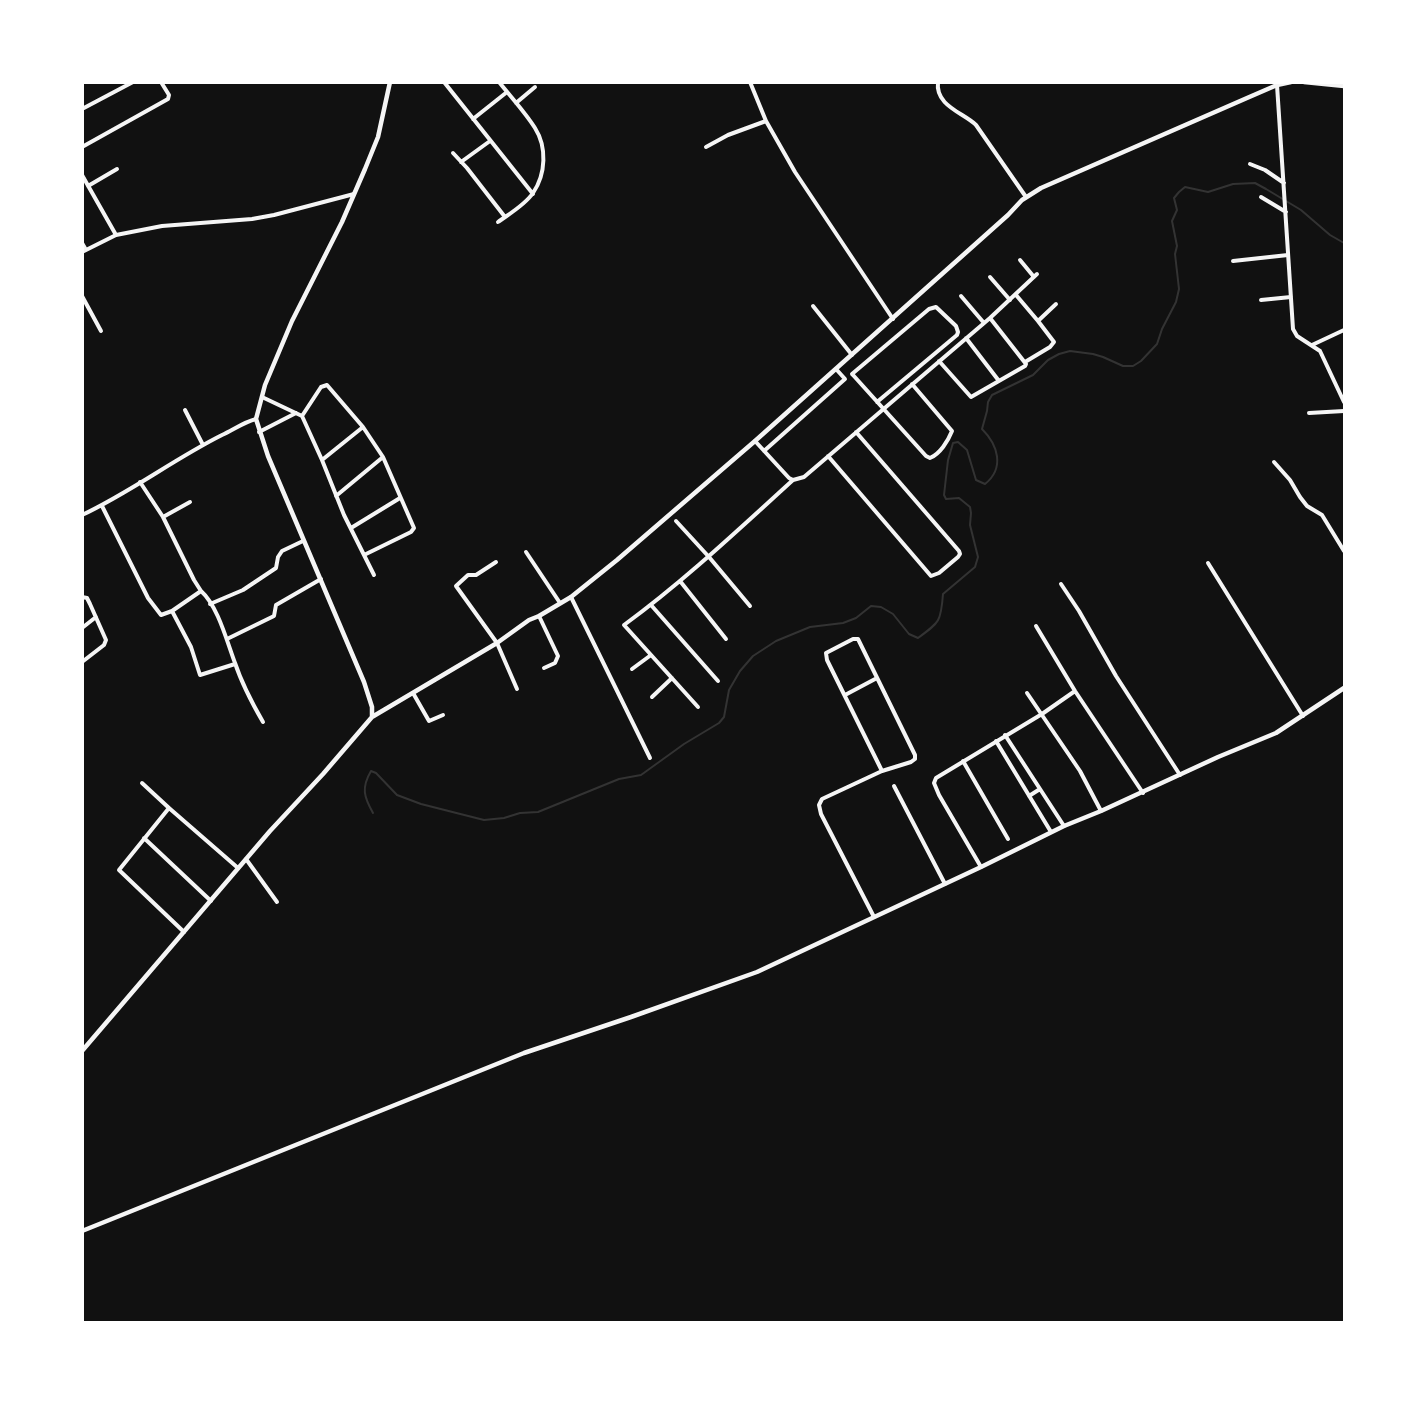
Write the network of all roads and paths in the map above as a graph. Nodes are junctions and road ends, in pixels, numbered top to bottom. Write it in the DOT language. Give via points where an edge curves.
graph roads {
  1 [pos="132,82"];
  2 [pos="161,82"];
  3 [pos="390,82"];
  4 [pos="444,82"];
  5 [pos="500,82"];
  6 [pos="750,82"];
  7 [pos="938,82"];
  8 [pos="1291,82"];
  9 [pos="1304,82"];
  10 [pos="1276,86"];
  11 [pos="1344,86"];
  12 [pos="535,87"];
  13 [pos="507,92"];
  14 [pos="516,103"];
  15 [pos="82,109"];
  16 [pos="473,119"];
  17 [pos="766,121"];
  18 [pos="490,141"];
  19 [pos="82,147"];
  20 [pos="706,147"];
  21 [pos="453,152"];
  22 [pos="461,162"];
  23 [pos="1250,164"];
  24 [pos="117,169"];
  25 [pos="82,175"];
  26 [pos="1284,183"];
  27 [pos="88,186"];
  28 [pos="354,194"];
  29 [pos="533,194"];
  30 [pos="1026,197"];
  31 [pos="1261,197"];
  32 [pos="1286,210"];
  33 [pos="505,217"];
  34 [pos="498,222"];
  35 [pos="116,235"];
  36 [pos="82,243"];
  37 [pos="84,251"];
  38 [pos="1288,256"];
  39 [pos="1020,260"];
  40 [pos="1233,261"];
  41 [pos="990,277"];
  42 [pos="1016,295"];
  43 [pos="82,296"];
  44 [pos="961,296"];
  45 [pos="1291,297"];
  46 [pos="1010,300"];
  47 [pos="1261,300"];
  48 [pos="1056,304"];
  49 [pos="813,306"];
  50 [pos="990,318"];
  51 [pos="894,319"];
  52 [pos="1038,321"];
  53 [pos="984,323"];
  54 [pos="101,330"];
  55 [pos="1344,330"];
  56 [pos="966,338"];
  57 [pos="1312,345"];
  58 [pos="852,355"];
  59 [pos="938,362"];
  60 [pos="1024,362"];
  61 [pos="836,369"];
  62 [pos="999,381"];
  63 [pos="912,384"];
  64 [pos="262,397"];
  65 [pos="877,402"];
  66 [pos="1344,402"];
  67 [pos="884,408"];
  68 [pos="185,410"];
  69 [pos="1344,411"];
  70 [pos="296,413"];
  71 [pos="1310,413"];
  72 [pos="302,416"];
  73 [pos="256,419"];
  74 [pos="363,427"];
  75 [pos="259,432"];
  76 [pos="856,432"];
  77 [pos="755,441"];
  78 [pos="202,445"];
  79 [pos="764,451"];
  80 [pos="828,456"];
  81 [pos="383,457"];
  82 [pos="322,460"];
  83 [pos="1274,462"];
  84 [pos="793,480"];
  85 [pos="140,482"];
  86 [pos="336,496"];
  87 [pos="400,498"];
  88 [pos="190,502"];
  89 [pos="102,506"];
  90 [pos="82,515"];
  91 [pos="162,517"];
  92 [pos="676,521"];
  93 [pos="351,528"];
  94 [pos="303,541"];
  95 [pos="1344,549"];
  96 [pos="526,552"];
  97 [pos="364,555"];
  98 [pos="709,557"];
  99 [pos="496,562"];
  100 [pos="1208,563"];
  101 [pos="374,575"];
  102 [pos="321,579"];
  103 [pos="680,581"];
  104 [pos="1060,584"];
  105 [pos="201,591"];
  106 [pos="82,597"];
  107 [pos="571,597"];
  108 [pos="560,603"];
  109 [pos="210,604"];
  110 [pos="651,605"];
  111 [pos="750,606"];
  112 [pos="172,611"];
  113 [pos="539,616"];
  114 [pos="96,617"];
  115 [pos="1036,626"];
  116 [pos="82,628"];
  117 [pos="227,639"];
  118 [pos="726,639"];
  119 [pos="497,643"];
  120 [pos="650,655"];
  121 [pos="82,662"];
  122 [pos="235,664"];
  123 [pos="544,668"];
  124 [pos="632,669"];
  125 [pos="672,678"];
  126 [pos="877,678"];
  127 [pos="718,682"];
  128 [pos="1344,688"];
  129 [pos="517,689"];
  130 [pos="1075,691"];
  131 [pos="413,693"];
  132 [pos="1027,693"];
  133 [pos="845,696"];
  134 [pos="652,697"];
  135 [pos="698,706"];
  136 [pos="1042,714"];
  137 [pos="443,715"];
  138 [pos="1303,716"];
  139 [pos="372,717"];
  140 [pos="263,722"];
  141 [pos="1005,735"];
  142 [pos="996,741"];
  143 [pos="650,758"];
  144 [pos="963,761"];
  145 [pos="1024,763"];
  146 [pos="1013,769"];
  147 [pos="882,771"];
  148 [pos="1180,775"];
  149 [pos="142,783"];
  150 [pos="894,786"];
  151 [pos="1040,789"];
  152 [pos="1142,792"];
  153 [pos="1029,796"];
  154 [pos="169,808"];
  155 [pos="1101,811"];
  156 [pos="1064,826"];
  157 [pos="1051,832"];
  158 [pos="144,838"];
  159 [pos="1008,839"];
  160 [pos="246,860"];
  161 [pos="238,868"];
  162 [pos="981,868"];
  163 [pos="946,884"];
  164 [pos="211,901"];
  165 [pos="277,902"];
  166 [pos="874,917"];
  167 [pos="184,932"];
  168 [pos="82,1051"];
  169 [pos="82,1231"];
  1 -- 15 [label="street"];
  2 -- 19 [label="street" via="169,94 168,99"];
  3 -- 28 [label="street" via="378,137"];
  4 -- 16 [label="street"];
  5 -- 13 [label="street"];
  6 -- 17 [label="street"];
  7 -- 30 [label="street" via="948,104 976,125"];
  8 -- 10 [label="street"];
  9 -- 11 [label="street"];
  10 -- 26 [label="street"];
  10 -- 30 [label="street"];
  12 -- 14 [label="street"];
  13 -- 14 [label="street"];
  13 -- 16 [label="street"];
  14 -- 29 [label="street" via="536,129 542,144 542,173"];
  16 -- 18 [label="street"];
  17 -- 20 [label="street"];
  17 -- 51 [label="street" via="800,180"];
  18 -- 22 [label="street"];
  18 -- 29 [label="street"];
  21 -- 22 [label="street"];
  22 -- 33 [label="street"];
  23 -- 26 [label="street"];
  24 -- 27 [label="street"];
  25 -- 27 [label="street"];
  26 -- 32 [label="street"];
  27 -- 35 [label="street"];
  28 -- 35 [label="street" via="259,218 162,226"];
  28 -- 64 [label="street" via="292,321"];
  29 -- 33 [label="street"];
  30 -- 51 [label="street"];
  31 -- 32 [label="street"];
  32 -- 38 [label="street"];
  33 -- 34 [label="street"];
  35 -- 37 [label="street"];
  36 -- 37 [label="street"];
  38 -- 40 [label="street"];
  38 -- 45 [label="street"];
  39 -- 42 [label="street" via="1036,276"];
  41 -- 46 [label="street"];
  42 -- 46 [label="street"];
  42 -- 52 [label="street"];
  43 -- 54 [label="street"];
  44 -- 53 [label="street"];
  45 -- 47 [label="street"];
  45 -- 57 [label="street" via="1293,329 1297,336"];
  46 -- 50 [label="street"];
  48 -- 52 [label="street"];
  49 -- 58 [label="street"];
  50 -- 53 [label="street"];
  50 -- 60 [label="street"];
  51 -- 58 [label="street"];
  52 -- 60 [label="street" via="1054,342"];
  53 -- 56 [label="street"];
  55 -- 57 [label="street"];
  56 -- 59 [label="street"];
  56 -- 62 [label="street"];
  57 -- 66 [label="street" via="1320,351"];
  58 -- 61 [label="street"];
  59 -- 62 [label="street" via="971,397"];
  59 -- 63 [label="street"];
  60 -- 62 [label="street" via="1025,366"];
  61 -- 77 [label="street"];
  61 -- 79 [label="street" via="845,379"];
  63 -- 67 [label="street"];
  63 -- 67 [label="street" via="952,432 936,455 926,456"];
  64 -- 70 [label="street"];
  64 -- 73 [label="street"];
  65 -- 65 [label="street" via="852,374 929,309 939,308 958,329 957,335"];
  65 -- 67 [label="street"];
  67 -- 76 [label="street"];
  68 -- 78 [label="street"];
  69 -- 71 [label="street"];
  70 -- 72 [label="street"];
  70 -- 75 [label="street"];
  72 -- 74 [label="street" via="321,387 327,384"];
  72 -- 82 [label="street"];
  73 -- 75 [label="street"];
  73 -- 78 [label="street"];
  74 -- 81 [label="street"];
  74 -- 82 [label="street"];
  75 -- 94 [label="street"];
  76 -- 80 [label="street"];
  76 -- 80 [label="street" via="960,551 958,557 931,576"];
  77 -- 79 [label="street"];
  77 -- 107 [label="street"];
  78 -- 85 [label="street"];
  79 -- 84 [label="street"];
  80 -- 84 [label="street" via="804,476"];
  81 -- 86 [label="street"];
  81 -- 87 [label="street"];
  82 -- 86 [label="street"];
  83 -- 95 [label="street" via="1308,506 1322,515"];
  84 -- 98 [label="street"];
  85 -- 89 [label="street"];
  85 -- 91 [label="street"];
  86 -- 93 [label="street"];
  87 -- 93 [label="street"];
  87 -- 97 [label="street" via="413,530"];
  88 -- 91 [label="street"];
  89 -- 90 [label="street"];
  89 -- 112 [label="street" via="153,606 161,615"];
  91 -- 105 [label="street"];
  92 -- 98 [label="street"];
  93 -- 97 [label="street"];
  94 -- 102 [label="street"];
  94 -- 109 [label="street" via="282,551 276,568 243,590"];
  96 -- 108 [label="street"];
  97 -- 101 [label="street"];
  98 -- 103 [label="street"];
  98 -- 111 [label="street"];
  99 -- 119 [label="street" via="476,575 468,575 456,586"];
  100 -- 138 [label="street"];
  102 -- 117 [label="street" via="276,605 274,616"];
  102 -- 139 [label="street" via="364,682"];
  103 -- 110 [label="street"];
  103 -- 118 [label="street"];
  104 -- 148 [label="street"];
  105 -- 109 [label="street"];
  105 -- 112 [label="street"];
  106 -- 114 [label="street" via="87,598"];
  107 -- 108 [label="street"];
  107 -- 143 [label="street"];
  108 -- 113 [label="street"];
  109 -- 117 [label="street"];
  110 -- 120 [label="street" via="624,625"];
  110 -- 127 [label="street"];
  112 -- 122 [label="street" via="191,647 200,675"];
  113 -- 119 [label="street" via="528,620"];
  113 -- 123 [label="street" via="558,656 555,663"];
  114 -- 116 [label="street"];
  114 -- 121 [label="street" via="106,642"];
  115 -- 130 [label="street"];
  117 -- 122 [label="street"];
  119 -- 129 [label="street"];
  119 -- 131 [label="street"];
  120 -- 124 [label="street"];
  120 -- 125 [label="street"];
  122 -- 140 [label="street"];
  125 -- 134 [label="street"];
  125 -- 135 [label="street"];
  126 -- 133 [label="street"];
  126 -- 133 [label="street" via="858,639 853,638 830,650 826,653 827,660"];
  126 -- 147 [label="street" via="915,755 911,762"];
  128 -- 138 [label="street"];
  130 -- 136 [label="street"];
  130 -- 152 [label="street"];
  131 -- 137 [label="street" via="430,721"];
  131 -- 139 [label="street"];
  132 -- 136 [label="street"];
  133 -- 147 [label="street"];
  136 -- 141 [label="street"];
  136 -- 155 [label="street"];
  138 -- 148 [label="street" via="1276,733"];
  139 -- 160 [label="street"];
  141 -- 142 [label="street"];
  141 -- 145 [label="street"];
  142 -- 144 [label="street"];
  142 -- 146 [label="street"];
  144 -- 159 [label="street"];
  144 -- 162 [label="street" via="936,778 934,783"];
  145 -- 146 [label="street"];
  145 -- 151 [label="street"];
  146 -- 153 [label="street"];
  147 -- 166 [label="street" via="822,800 819,805"];
  148 -- 152 [label="street"];
  149 -- 154 [label="street"];
  150 -- 163 [label="street"];
  151 -- 153 [label="street"];
  151 -- 156 [label="street"];
  152 -- 155 [label="street"];
  153 -- 157 [label="street"];
  154 -- 158 [label="street"];
  154 -- 161 [label="street"];
  155 -- 156 [label="street"];
  156 -- 157 [label="street"];
  157 -- 162 [label="street"];
  158 -- 164 [label="street"];
  158 -- 167 [label="street" via="119,870"];
  160 -- 161 [label="street"];
  160 -- 165 [label="street"];
  161 -- 164 [label="street"];
  162 -- 163 [label="street"];
  163 -- 166 [label="street"];
  164 -- 167 [label="street"];
  166 -- 169 [label="street" via="756,972 516,1056"];
  167 -- 168 [label="street"];
}
